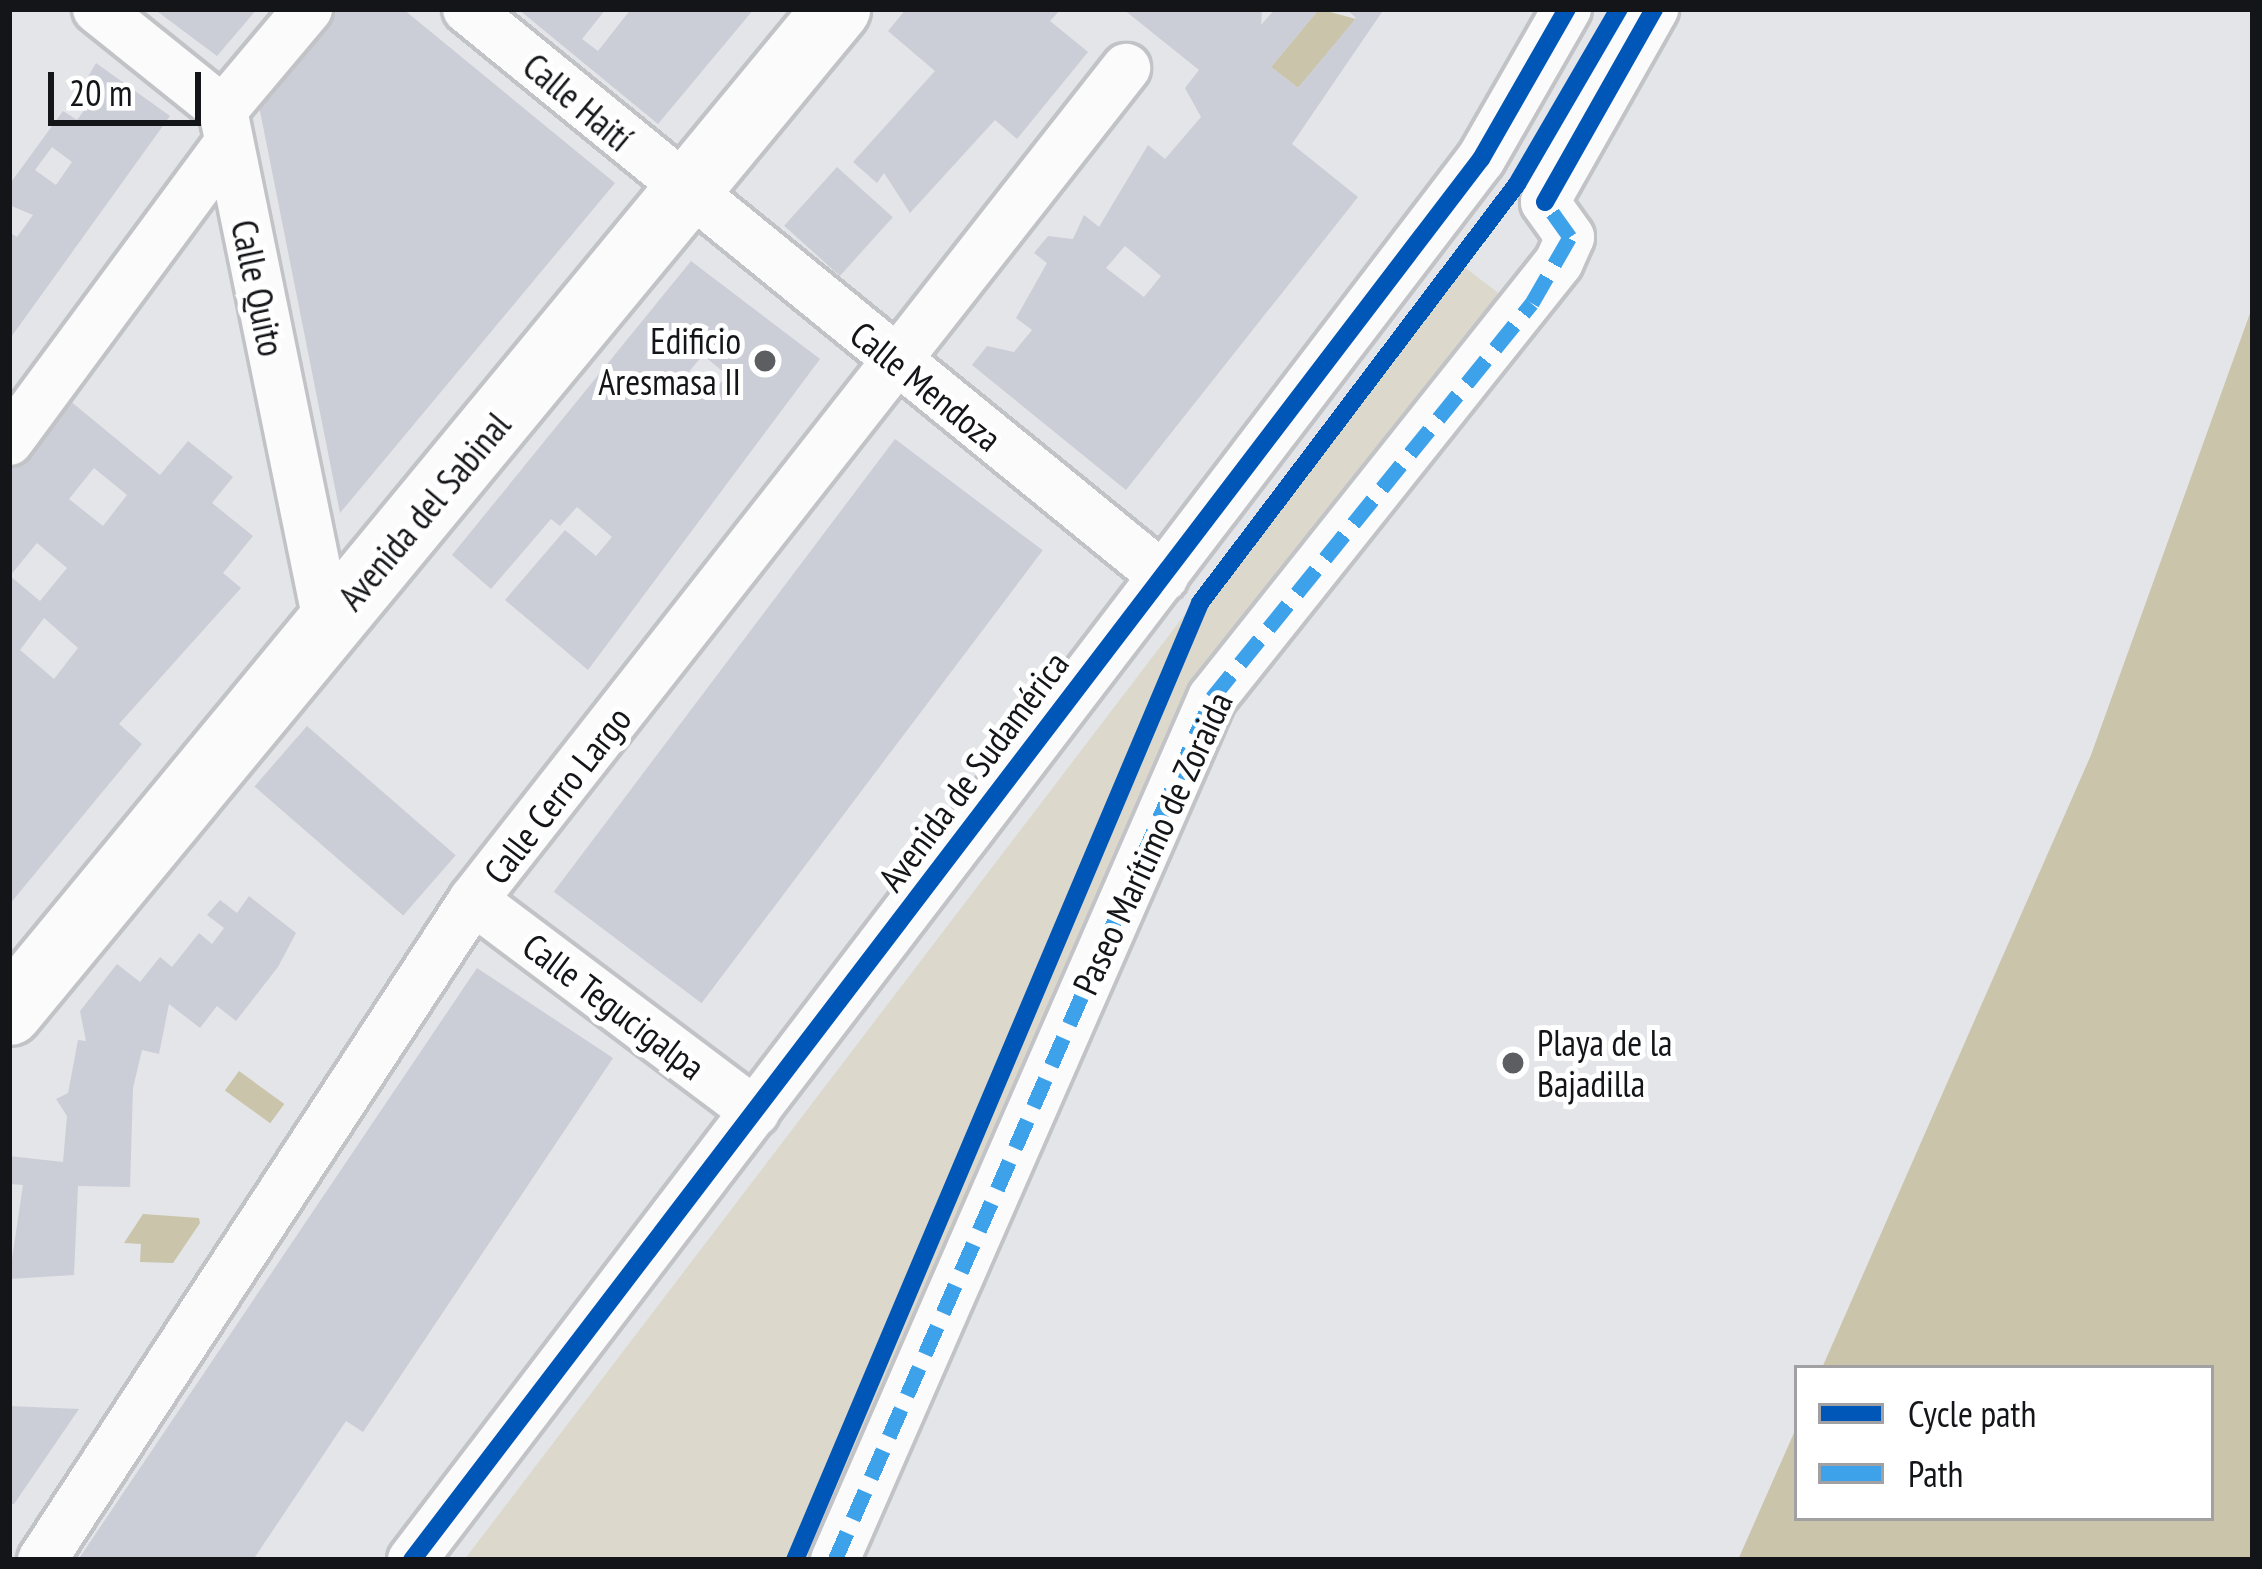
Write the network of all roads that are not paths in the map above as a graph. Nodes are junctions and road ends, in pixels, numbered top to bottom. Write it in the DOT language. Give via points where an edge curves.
graph roads {
  1 [pos="97,9"];
  2 [pos="308,9"];
  3 [pos="466,9"];
  4 [pos="837,9"];
  5 [pos="1567,9"];
  6 [pos="1654,9"];
  7 [pos="1126,68"];
  8 [pos="226,127"];
  9 [pos="689,195"];
  10 [pos="898,365"];
  11 [pos="9,441"];
  12 [pos="1164,577"];
  13 [pos="328,625"];
  14 [pos="473,901"];
  15 [pos="9,1012"];
  16 [pos="754,1112"];
  17 [pos="42,1560"];
  18 [pos="412,1560"];
  19 [pos="835,1560"];
  1 -- 8 [label="street"];
  2 -- 8 [label="street"];
  3 -- 9 [label="street, Calle Haití"];
  4 -- 9 [label="street, Avenida del Sabinal"];
  5 -- 12 [label="street, Avenida de Sudamérica" via="1481,159"];
  6 -- 19 [label="street, Paseo Marítimo de Zoraida" via="1545,202 1570,237 1532,303 1212,698"];
  7 -- 10 [label="street, Calle Cerro Largo"];
  8 -- 11 [label="street"];
  8 -- 13 [label="street, Calle Quito"];
  9 -- 10 [label="street, Calle Mendoza"];
  9 -- 13 [label="street, Avenida del Sabinal"];
  10 -- 12 [label="street, Calle Mendoza"];
  10 -- 14 [label="street, Calle Cerro Largo"];
  12 -- 16 [label="street, Avenida de Sudamérica"];
  13 -- 15 [label="street, Avenida del Sabinal"];
  14 -- 16 [label="street, Calle Tegucigalpa"];
  14 -- 17 [label="street, Calle Cerro Largo"];
  16 -- 18 [label="street, Avenida de Sudamérica"];
}
